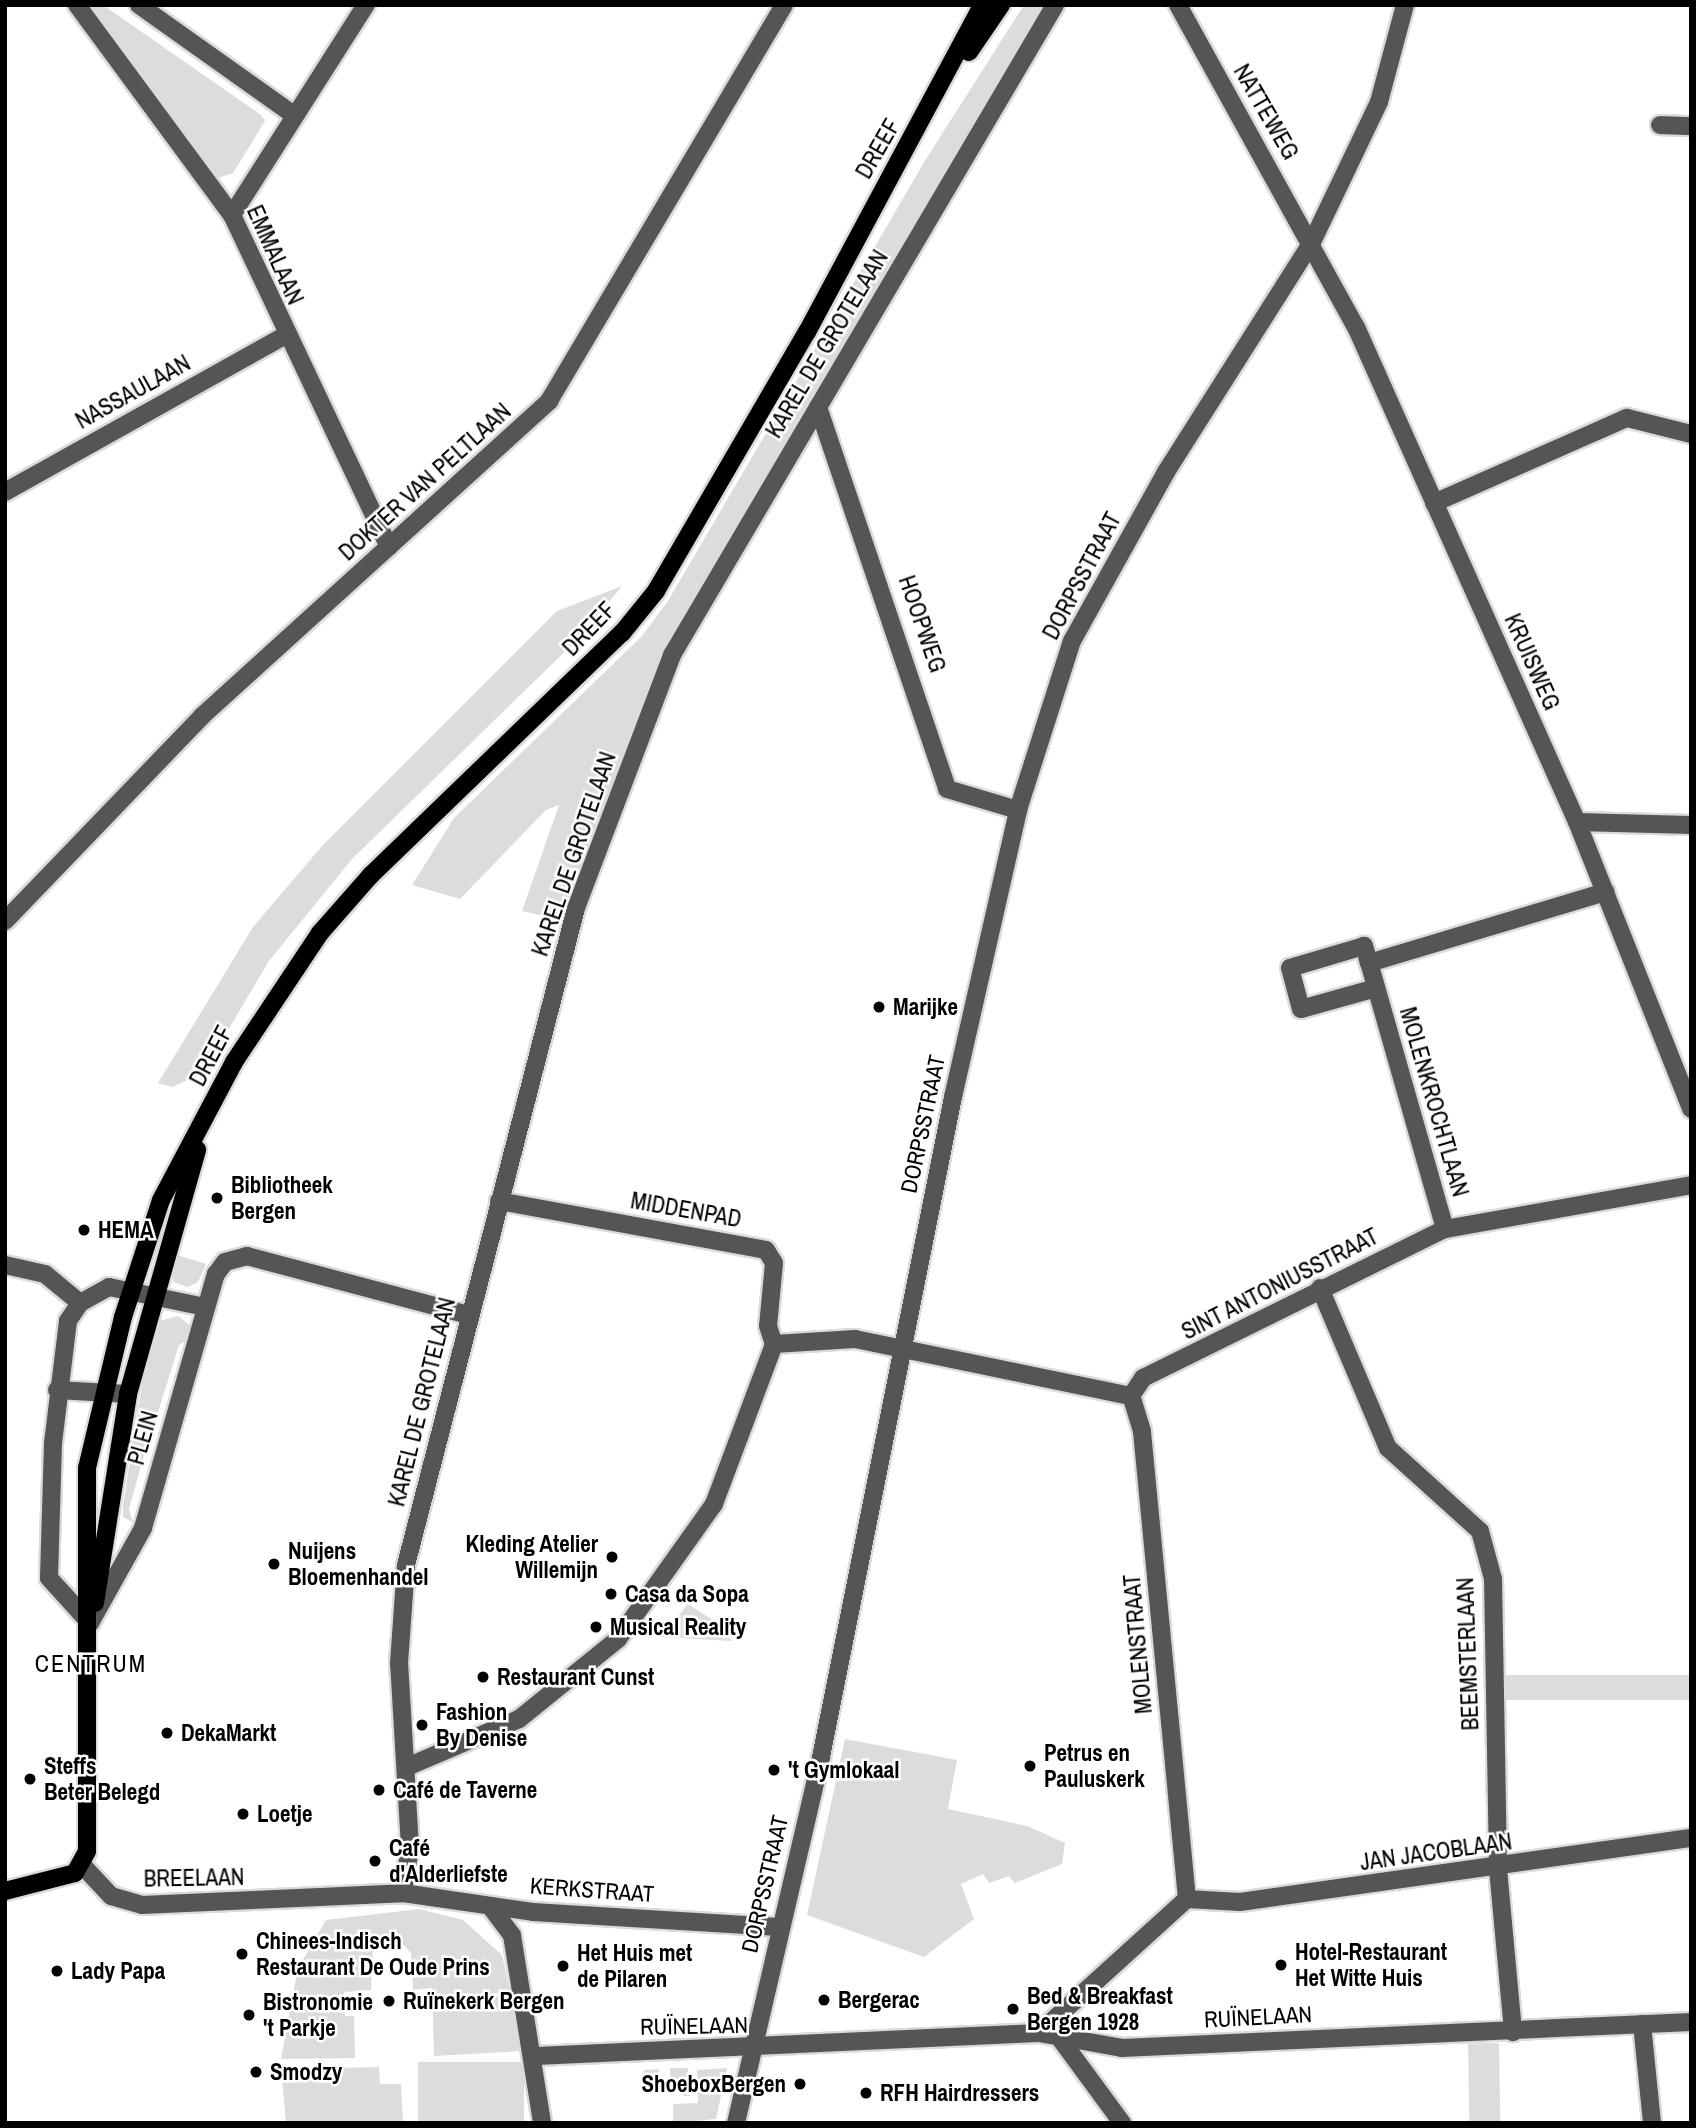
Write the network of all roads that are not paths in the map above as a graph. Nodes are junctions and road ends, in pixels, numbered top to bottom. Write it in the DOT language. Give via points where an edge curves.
graph roads {
  1 [pos="77,5"];
  2 [pos="139,5"];
  3 [pos="366,5"];
  4 [pos="784,5"];
  5 [pos="982,5"];
  6 [pos="1001,5"];
  7 [pos="1055,5"];
  8 [pos="1178,5"];
  9 [pos="1405,5"];
  10 [pos="932,106"];
  11 [pos="295,116"];
  12 [pos="1660,125"];
  13 [pos="1691,126"];
  14 [pos="232,215"];
  15 [pos="1312,242"];
  16 [pos="284,336"];
  17 [pos="818,407"];
  18 [pos="1691,434"];
  19 [pos="5,492"];
  20 [pos="1434,503"];
  21 [pos="389,547"];
  22 [pos="1018,810"];
  23 [pos="1577,822"];
  24 [pos="1691,825"];
  25 [pos="1606,892"];
  26 [pos="5,921"];
  27 [pos="1369,963"];
  28 [pos="1376,988"];
  29 [pos="1691,1109"];
  30 [pos="203,1124"];
  31 [pos="1691,1185"];
  32 [pos="499,1201"];
  33 [pos="1445,1230"];
  34 [pos="5,1265"];
  35 [pos="1320,1288"];
  36 [pos="132,1290"];
  37 [pos="154,1295"];
  38 [pos="80,1303"];
  39 [pos="205,1307"];
  40 [pos="469,1315"];
  41 [pos="774,1344"];
  42 [pos="901,1349"];
  43 [pos="57,1391"];
  44 [pos="128,1394"];
  45 [pos="104,1395"];
  46 [pos="1131,1396"];
  47 [pos="90,1623"];
  48 [pos="407,1767"];
  49 [pos="1691,1838"];
  50 [pos="83,1866"];
  51 [pos="1498,1869"];
  52 [pos="5,1891"];
  53 [pos="403,1893"];
  54 [pos="1187,1899"];
  55 [pos="490,1906"];
  56 [pos="533,1912"];
  57 [pos="779,1927"];
  58 [pos="512,1935"];
  59 [pos="1691,2022"];
  60 [pos="1642,2024"];
  61 [pos="1513,2032"];
  62 [pos="1048,2033"];
  63 [pos="754,2050"];
  64 [pos="536,2056"];
  65 [pos="542,2123"];
  66 [pos="736,2123"];
  67 [pos="1122,2123"];
  68 [pos="1652,2123"];
  1 -- 14 [label="street, EMMALAAN"];
  2 -- 11 [label="street"];
  3 -- 11 [label="street"];
  4 -- 21 [label="street, DOKTER VAN PELTLAAN" via="549,401"];
  5 -- 10 [label="main road, DREEF"];
  6 -- 10 [label="main road, DREEF"];
  7 -- 17 [label="street, KAREL DE GROTELAAN"];
  8 -- 15 [label="street, NATTEWEG"];
  9 -- 15 [label="street, DORPSSTRAAT" via="1379,102"];
  10 -- 30 [label="main road, DREEF" via="656,591 622,633 371,875 320,933 253,1030"];
  11 -- 14 [label="street"];
  12 -- 13 [label="street"];
  14 -- 16 [label="street, EMMALAAN"];
  15 -- 20 [label="street, KRUISWEG"];
  15 -- 22 [label="street, DORPSSTRAAT" via="1166,472 1072,641"];
  16 -- 19 [label="street, NASSAULAAN"];
  16 -- 21 [label="street, EMMALAAN"];
  17 -- 22 [label="street, HOOPWEG" via="947,789"];
  17 -- 32 [label="street, KAREL DE GROTELAAN" via="672,655 576,908"];
  18 -- 20 [label="street" via="1627,418"];
  20 -- 23 [label="street, KRUISWEG"];
  21 -- 26 [label="street, DOKTER VAN PELTLAAN" via="202,716"];
  22 -- 42 [label="street, DORPSSTRAAT"];
  23 -- 24 [label="street"];
  23 -- 25 [label="street, KRUISWEG"];
  25 -- 27 [label="street"];
  25 -- 29 [label="street, KRUISWEG"];
  27 -- 28 [label="street, MOLENKROCHTLAAN"];
  27 -- 28 [label="street, MOLENKROCHTLAAN" via="1364,946 1290,968 1301,1009"];
  28 -- 33 [label="street, MOLENKROCHTLAAN"];
  30 -- 36 [label="main road, DREEF" via="161,1200"];
  30 -- 37 [label="main road, DREEF"];
  31 -- 33 [label="street, SINT ANTONIUSSTRAAT"];
  32 -- 40 [label="street, KAREL DE GROTELAAN"];
  32 -- 41 [label="street, MIDDENPAD" via="766,1250 774,1263 768,1326"];
  33 -- 35 [label="street, SINT ANTONIUSSTRAAT"];
  34 -- 38 [label="street" via="46,1274"];
  35 -- 46 [label="street, SINT ANTONIUSSTRAAT" via="1143,1378"];
  35 -- 51 [label="street, BEEMSTERLAAN" via="1388,1448 1480,1531 1493,1579"];
  36 -- 37 [label="street"];
  36 -- 38 [label="street" via="99,1290"];
  36 -- 45 [label="main road, PLEIN"];
  37 -- 39 [label="street"];
  37 -- 44 [label="main road, PLEIN"];
  38 -- 43 [label="street" via="64,1333"];
  39 -- 40 [label="street" via="220,1267 247,1256"];
  39 -- 47 [label="street, PLEIN" via="143,1528"];
  40 -- 48 [label="street, KAREL DE GROTELAAN" via="400,1601"];
  41 -- 42 [label="street" via="855,1339"];
  41 -- 48 [label="street" via="714,1504 618,1639 519,1718"];
  42 -- 46 [label="street"];
  42 -- 57 [label="street, DORPSSTRAAT" via="821,1758"];
  43 -- 45 [label="street, PLEIN"];
  43 -- 47 [label="street" via="49,1578"];
  44 -- 45 [label="street, PLEIN"];
  44 -- 47 [label="main road, PLEIN"];
  45 -- 47 [label="main road, PLEIN" via="87,1468 84,1555"];
  46 -- 54 [label="street, MOLENSTRAAT" via="1142,1431"];
  47 -- 50 [label="main road, PLEIN"];
  48 -- 53 [label="street, KAREL DE GROTELAAN" via="410,1847"];
  49 -- 51 [label="street, JAN JACOBLAAN"];
  50 -- 52 [label="main road" via="54,1882"];
  50 -- 53 [label="street, BREELAAN" via="111,1896 142,1905"];
  51 -- 54 [label="street, JAN JACOBLAAN" via="1240,1902"];
  51 -- 61 [label="street, BEEMSTERLAAN"];
  53 -- 55 [label="street, KERKSTRAAT"];
  54 -- 62 [label="street"];
  55 -- 56 [label="street, KERKSTRAAT"];
  55 -- 58 [label="street"];
  56 -- 57 [label="street, KERKSTRAAT"];
  56 -- 58 [label="street"];
  57 -- 63 [label="street, DORPSSTRAAT"];
  58 -- 64 [label="street"];
  59 -- 60 [label="street, RUÏNELAAN"];
  60 -- 61 [label="street, RUÏNELAAN"];
  60 -- 68 [label="street"];
  61 -- 62 [label="street, RUÏNELAAN" via="1122,2048"];
  62 -- 63 [label="street, RUÏNELAAN"];
  62 -- 67 [label="street"];
  63 -- 64 [label="street, RUÏNELAAN"];
  63 -- 66 [label="street, DORPSSTRAAT"];
  64 -- 65 [label="street"];
}
